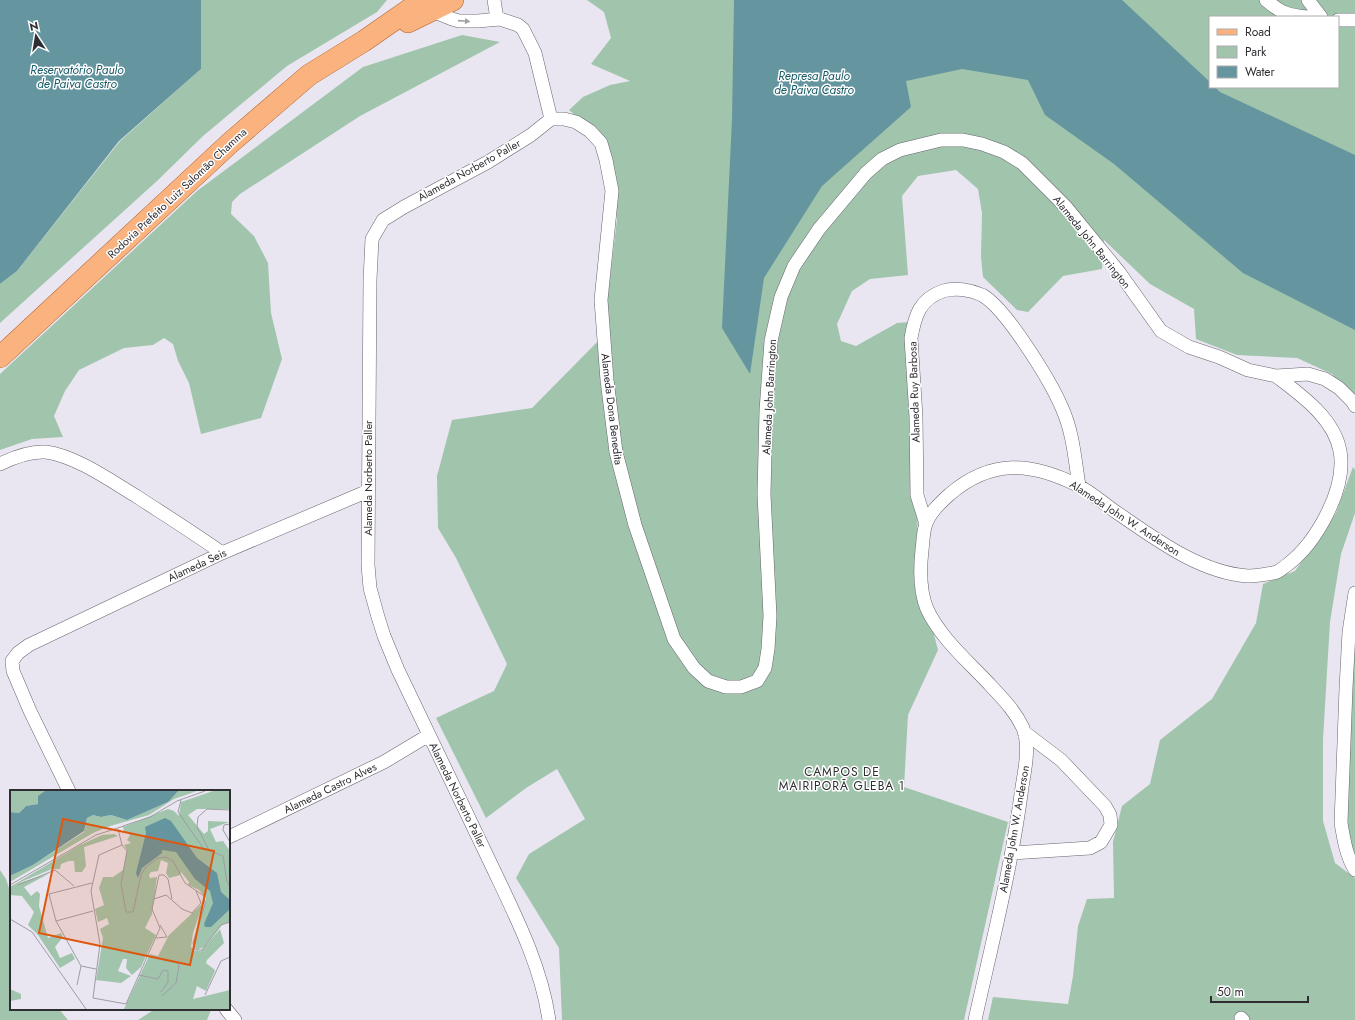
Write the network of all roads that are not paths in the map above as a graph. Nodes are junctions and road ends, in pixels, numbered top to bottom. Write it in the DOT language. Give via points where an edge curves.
graph roads {
  1 [pos="453,0"];
  2 [pos="494,0"];
  3 [pos="1266,0"];
  4 [pos="1308,0"];
  5 [pos="428,6"];
  6 [pos="1301,16"];
  7 [pos="1320,16"];
  8 [pos="497,19"];
  9 [pos="1339,20"];
  10 [pos="1355,20"];
  11 [pos="551,119"];
  12 [pos="0,357"];
  13 [pos="1276,376"];
  14 [pos="1355,406"];
  15 [pos="0,464"];
  16 [pos="1078,486"];
  17 [pos="368,492"];
  18 [pos="926,524"];
  19 [pos="222,553"];
  20 [pos="1355,593"];
  21 [pos="742,687"];
  22 [pos="1024,732"];
  23 [pos="429,735"];
  24 [pos="69,790"];
  25 [pos="230,837"];
  26 [pos="1012,853"];
  27 [pos="1355,870"];
  28 [pos="227,1010"];
  29 [pos="235,1020"];
  30 [pos="549,1020"];
  31 [pos="975,1020"];
  1 -- 5 [label="main road, Rodovia Prefeito Luiz Salomão Chamma"];
  2 -- 8 [label="street"];
  3 -- 6 [label="street" via="1288,14"];
  4 -- 7 [label="street"];
  5 -- 8 [label="street, one-way" via="452,19"];
  5 -- 12 [label="main road, Rodovia Prefeito Luiz Salomão Chamma" via="309,75 230,143"];
  8 -- 11 [label="street" via="518,25 527,36 534,53"];
  9 -- 10 [label="street"];
  11 -- 17 [label="street, Alameda Norberto Paller" via="488,162 404,206 383,220 372,239"];
  11 -- 21 [label="street, Alameda Dona Benedita" via="576,122 590,131 601,143 606,160 612,191 603,264 601,308 616,452 635,525 674,639 694,668 708,681 726,687"];
  13 -- 14 [label="street, Alameda John Barrington" via="1308,374 1326,379 1339,388"];
  13 -- 16 [label="street, Alameda John W. Anderson" via="1301,395 1333,430 1340,450 1341,468 1328,511 1315,534 1297,557 1277,572 1249,576 1221,571 1187,557"];
  13 -- 21 [label="street, Alameda John Barrington" via="1248,370 1161,331 1119,272 1066,207 1022,163 1004,152 963,140 941,140 900,150 882,159 866,172 819,229 794,266 781,297 771,341 766,419 764,494 770,616 768,649 765,668 757,681"];
  15 -- 19 [label="street" via="27,453 45,452 64,456 186,527"];
  16 -- 18 [label="street, Alameda John W. Anderson" via="1042,470 1005,467 967,482 935,509"];
  16 -- 18 [label="street, Alameda Ruy Barbosa" via="1071,435 1063,409 1024,343 1009,322 983,296 959,289 947,290 924,302 913,325 911,338 917,495"];
  17 -- 19 [label="street, Alameda Seis"];
  17 -- 23 [label="street, Alameda Norberto Paller" via="370,588 384,636"];
  18 -- 22 [label="street, Alameda John W. Anderson" via="920,571 926,606 940,632 1012,708"];
  19 -- 24 [label="street, Alameda Seis" via="29,646 12,660 13,671 30,711"];
  20 -- 27 [label="street" via="1349,632 1341,823 1349,860"];
  22 -- 26 [label="street, Alameda John W. Anderson" via="1026,757"];
  22 -- 26 [label="street" via="1062,760 1083,781 1105,806 1110,815 1111,825 1101,842 1090,848"];
  23 -- 25 [label="street, Alameda Castro Alves" via="384,762"];
  23 -- 30 [label="street, Alameda Norberto Paller" via="536,962"];
  26 -- 31 [label="street, Alameda John W. Anderson"];
  28 -- 29 [label="street"];
}
